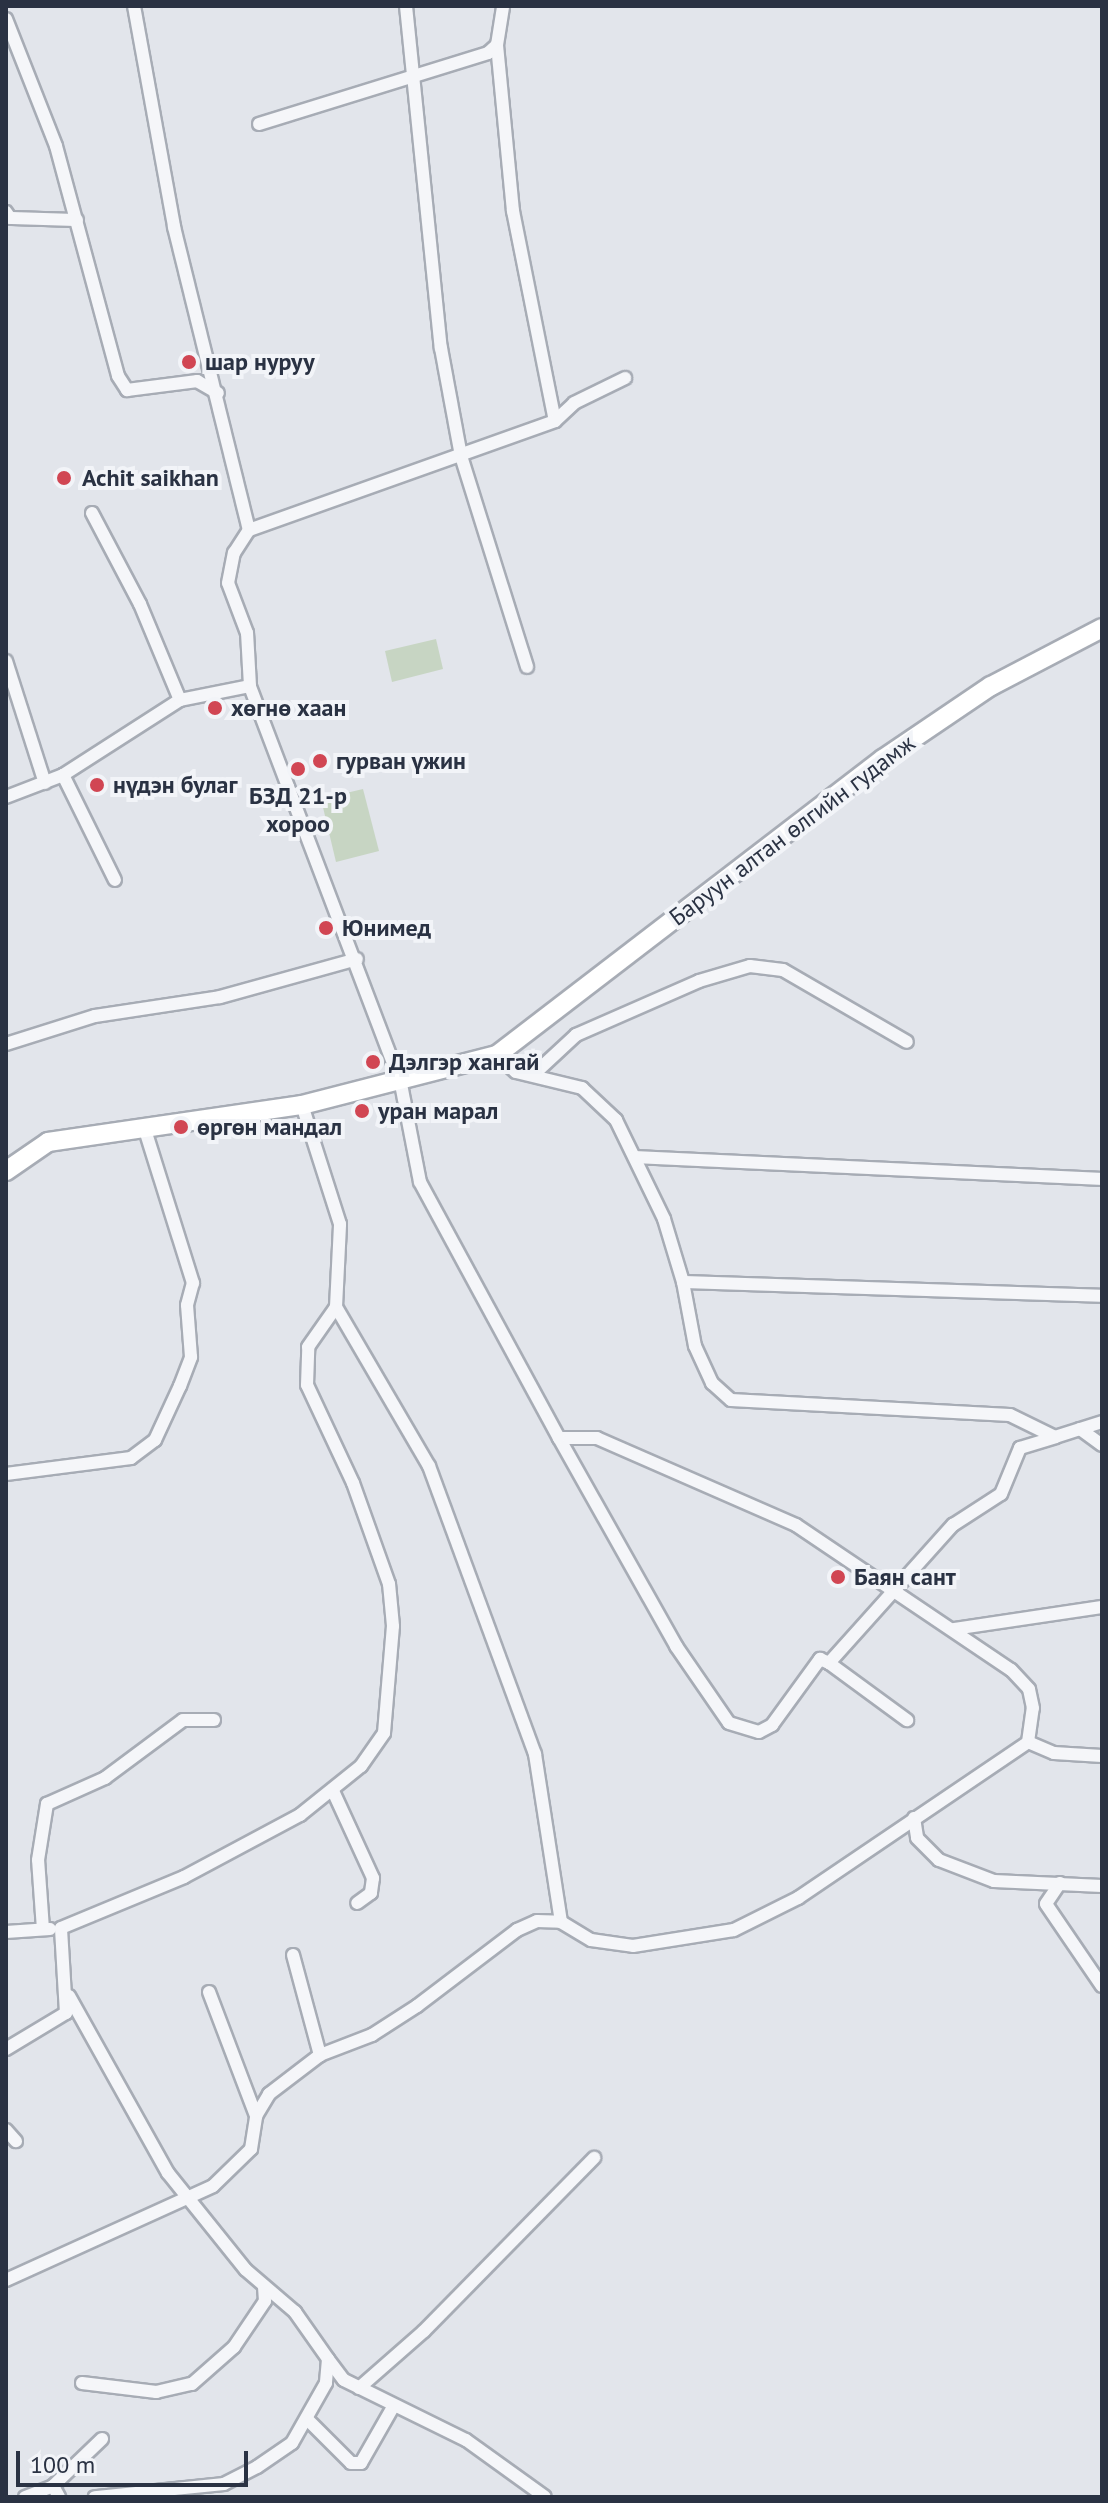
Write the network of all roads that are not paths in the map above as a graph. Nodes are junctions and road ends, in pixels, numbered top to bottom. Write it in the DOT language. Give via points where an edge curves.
graph roads {
  1 [pos="134,6"];
  2 [pos="406,6"];
  3 [pos="503,6"];
  4 [pos="6,19"];
  5 [pos="497,45"];
  6 [pos="415,72"];
  7 [pos="259,124"];
  8 [pos="6,212"];
  9 [pos="77,220"];
  10 [pos="625,378"];
  11 [pos="218,393"];
  12 [pos="555,421"];
  13 [pos="461,456"];
  14 [pos="92,513"];
  15 [pos="249,530"];
  16 [pos="1102,628"];
  17 [pos="7,666"];
  18 [pos="527,667"];
  19 [pos="250,686"];
  20 [pos="180,700"];
  21 [pos="63,775"];
  22 [pos="45,783"];
  23 [pos="6,797"];
  24 [pos="115,880"];
  25 [pos="357,959"];
  26 [pos="907,1042"];
  27 [pos="6,1044"];
  28 [pos="497,1055"];
  29 [pos="533,1075"];
  30 [pos="401,1084"];
  31 [pos="302,1105"];
  32 [pos="145,1130"];
  33 [pos="635,1157"];
  34 [pos="7,1168"];
  35 [pos="1102,1179"];
  36 [pos="683,1282"];
  37 [pos="1102,1296"];
  38 [pos="336,1307"];
  39 [pos="1102,1422"];
  40 [pos="1080,1429"];
  41 [pos="1055,1437"];
  42 [pos="559,1438"];
  43 [pos="1102,1445"];
  44 [pos="6,1474"];
  45 [pos="890,1590"];
  46 [pos="1102,1607"];
  47 [pos="954,1629"];
  48 [pos="829,1663"];
  49 [pos="214,1720"];
  50 [pos="907,1720"];
  51 [pos="1028,1742"];
  52 [pos="1102,1756"];
  53 [pos="333,1791"];
  54 [pos="914,1818"];
  55 [pos="1060,1883"];
  56 [pos="1102,1886"];
  57 [pos="357,1903"];
  58 [pos="561,1922"];
  59 [pos="61,1928"];
  60 [pos="43,1929"];
  61 [pos="6,1932"];
  62 [pos="293,1955"];
  63 [pos="1102,1986"];
  64 [pos="209,1992"];
  65 [pos="69,1996"];
  66 [pos="6,2049"];
  67 [pos="320,2055"];
  68 [pos="256,2116"];
  69 [pos="6,2130"];
  70 [pos="16,2141"];
  71 [pos="594,2158"];
  72 [pos="187,2197"];
  73 [pos="6,2280"];
  74 [pos="264,2287"];
  75 [pos="328,2359"];
  76 [pos="82,2383"];
  77 [pos="359,2388"];
  78 [pos="393,2407"];
  79 [pos="307,2419"];
  80 [pos="102,2439"];
  81 [pos="56,2492"];
  82 [pos="25,2497"];
  83 [pos="95,2497"];
  84 [pos="545,2497"];
  1 -- 11 [label="street" via="174,227"];
  2 -- 6 [label="street"];
  3 -- 5 [label="street"];
  4 -- 9 [label="street" via="43,106"];
  5 -- 6 [label="street"];
  5 -- 12 [label="street" via="513,211"];
  6 -- 7 [label="street"];
  6 -- 13 [label="street" via="441,348"];
  8 -- 9 [label="street" via="10,218"];
  9 -- 11 [label="street" via="127,390 197,381"];
  10 -- 12 [label="street" via="574,403"];
  11 -- 15 [label="street"];
  12 -- 13 [label="street"];
  13 -- 15 [label="street"];
  13 -- 18 [label="street"];
  14 -- 20 [label="street" via="140,604"];
  15 -- 19 [label="street" via="234,553 228,583 247,633"];
  16 -- 28 [label="main road, Баруун алтан өлгийн гудамж" via="991,686 883,759"];
  17 -- 22 [label="street"];
  19 -- 20 [label="street"];
  19 -- 25 [label="street" via="292,807"];
  20 -- 21 [label="street"];
  21 -- 22 [label="street"];
  21 -- 24 [label="street"];
  22 -- 23 [label="street"];
  25 -- 27 [label="street" via="220,997 95,1016"];
  25 -- 30 [label="street"];
  26 -- 29 [label="street" via="783,970 750,966 660,996 576,1035"];
  28 -- 29 [label="street" via="516,1072"];
  28 -- 30 [label="main road"];
  29 -- 33 [label="street" via="582,1088 616,1120"];
  30 -- 31 [label="main road"];
  30 -- 42 [label="street" via="420,1182"];
  31 -- 32 [label="main road"];
  31 -- 38 [label="street" via="340,1224"];
  32 -- 34 [label="main road" via="48,1142"];
  32 -- 44 [label="street" via="193,1283 187,1305 191,1357 180,1386 155,1440 131,1458"];
  33 -- 35 [label="street"];
  33 -- 36 [label="street" via="664,1219"];
  36 -- 37 [label="street"];
  36 -- 41 [label="street" via="695,1346 712,1383 731,1400 1010,1415"];
  38 -- 53 [label="street" via="308,1347 307,1385 353,1483 389,1584 393,1626 384,1733"];
  38 -- 58 [label="street" via="429,1466 535,1754"];
  39 -- 40 [label="street"];
  40 -- 41 [label="street"];
  40 -- 43 [label="street"];
  41 -- 45 [label="street" via="1020,1448 1001,1494 953,1525"];
  42 -- 45 [label="street" via="597,1438 796,1525"];
  42 -- 48 [label="street" via="676,1646 729,1723 759,1732 772,1725 820,1659"];
  45 -- 47 [label="street"];
  45 -- 48 [label="street"];
  46 -- 47 [label="street"];
  47 -- 51 [label="street" via="1029,1689 1033,1725"];
  48 -- 50 [label="street"];
  49 -- 60 [label="street" via="183,1720 105,1778 47,1804 38,1860"];
  51 -- 52 [label="street" via="1054,1753"];
  51 -- 54 [label="street"];
  53 -- 57 [label="street" via="373,1878 371,1893"];
  53 -- 59 [label="street" via="184,1877"];
  54 -- 55 [label="street" via="917,1838 939,1860 994,1881"];
  54 -- 58 [label="street" via="784,1907 734,1930 633,1946 591,1940"];
  55 -- 56 [label="street"];
  55 -- 63 [label="street" via="1046,1904"];
  58 -- 67 [label="street" via="537,1921 517,1930 372,2035"];
  59 -- 60 [label="street"];
  59 -- 65 [label="street"];
  60 -- 61 [label="street"];
  62 -- 67 [label="street"];
  64 -- 68 [label="street"];
  65 -- 66 [label="street" via="62,2019"];
  65 -- 72 [label="street"];
  67 -- 68 [label="street" via="269,2094"];
  68 -- 72 [label="street" via="251,2149 213,2186"];
  69 -- 70 [label="street"];
  71 -- 77 [label="street" via="487,2270"];
  72 -- 73 [label="street"];
  72 -- 74 [label="street"];
  74 -- 75 [label="street" via="295,2312"];
  74 -- 76 [label="street" via="265,2301 234,2347 192,2384 156,2392"];
  75 -- 77 [label="street"];
  75 -- 79 [label="street" via="326,2383"];
  77 -- 78 [label="street"];
  78 -- 79 [label="street" via="368,2460 361,2463 351,2463"];
  78 -- 84 [label="street" via="466,2440"];
  79 -- 83 [label="street" via="292,2443 224,2484"];
  80 -- 81 [label="street"];
  81 -- 82 [label="street"];
}
